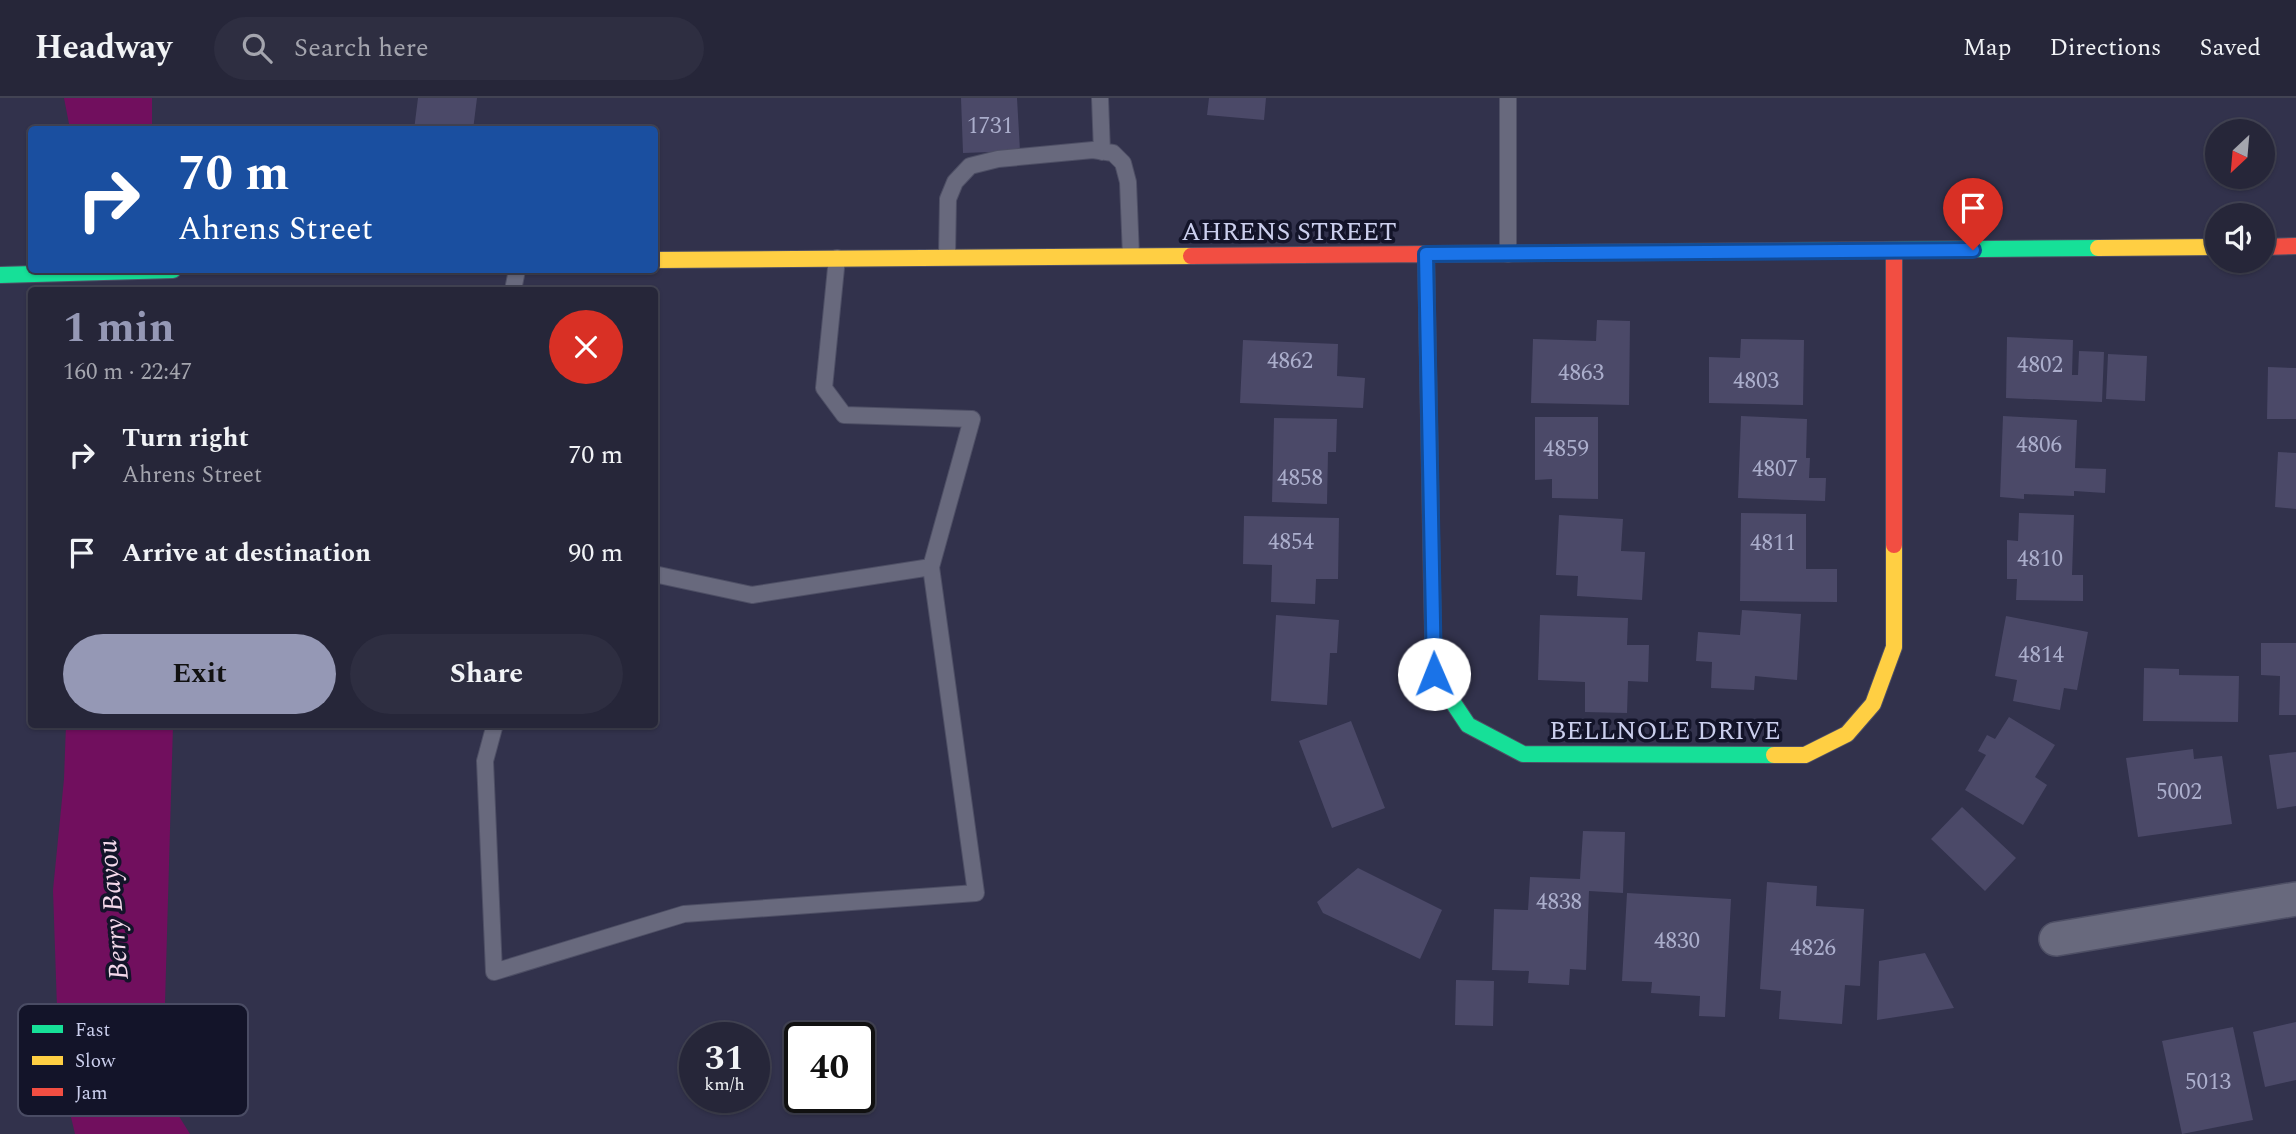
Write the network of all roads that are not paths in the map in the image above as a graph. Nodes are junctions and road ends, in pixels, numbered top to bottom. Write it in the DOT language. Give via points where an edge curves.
graph roads {
  1 [pos="1100,98"];
  2 [pos="1508,98"];
  3 [pos="1102,152"];
  4 [pos="2205,247"];
  5 [pos="2275,247"];
  6 [pos="2296,247"];
  7 [pos="1894,250"];
  8 [pos="1426,254"];
  9 [pos="1508,254"];
  10 [pos="1131,256"];
  11 [pos="947,257"];
  12 [pos="837,258"];
  13 [pos="658,260"];
  14 [pos="69,273"];
  15 [pos="0,275"];
  16 [pos="931,567"];
  17 [pos="658,575"];
  18 [pos="494,728"];
  19 [pos="2296,899"];
  20 [pos="2056,939"];
  1 -- 3 [label="lane"];
  2 -- 9 [label="lane"];
  3 -- 10 [label="lane" via="1113,153 1123,163"];
  3 -- 11 [label="lane" via="999,159 970,166 955,182 948,199"];
  4 -- 7 [label="street, AHRENS STREET"];
  5 -- 6 [label="street"];
  7 -- 8 [label="street, BELLNOLE DRIVE" via="1894,647 1873,704 1847,734 1805,755 1523,754 1468,725 1434,674"];
  7 -- 9 [label="street, AHRENS STREET"];
  8 -- 9 [label="street, AHRENS STREET"];
  8 -- 10 [label="street, AHRENS STREET"];
  10 -- 11 [label="street, AHRENS STREET"];
  11 -- 12 [label="street, AHRENS STREET"];
  12 -- 13 [label="street, AHRENS STREET"];
  12 -- 16 [label="lane" via="824,388 844,415 972,419"];
  14 -- 15 [label="street"];
  16 -- 17 [label="lane" via="752,595"];
  16 -- 18 [label="lane" via="976,893 684,914 494,972 485,761"];
  19 -- 20 [label="street"];
}
